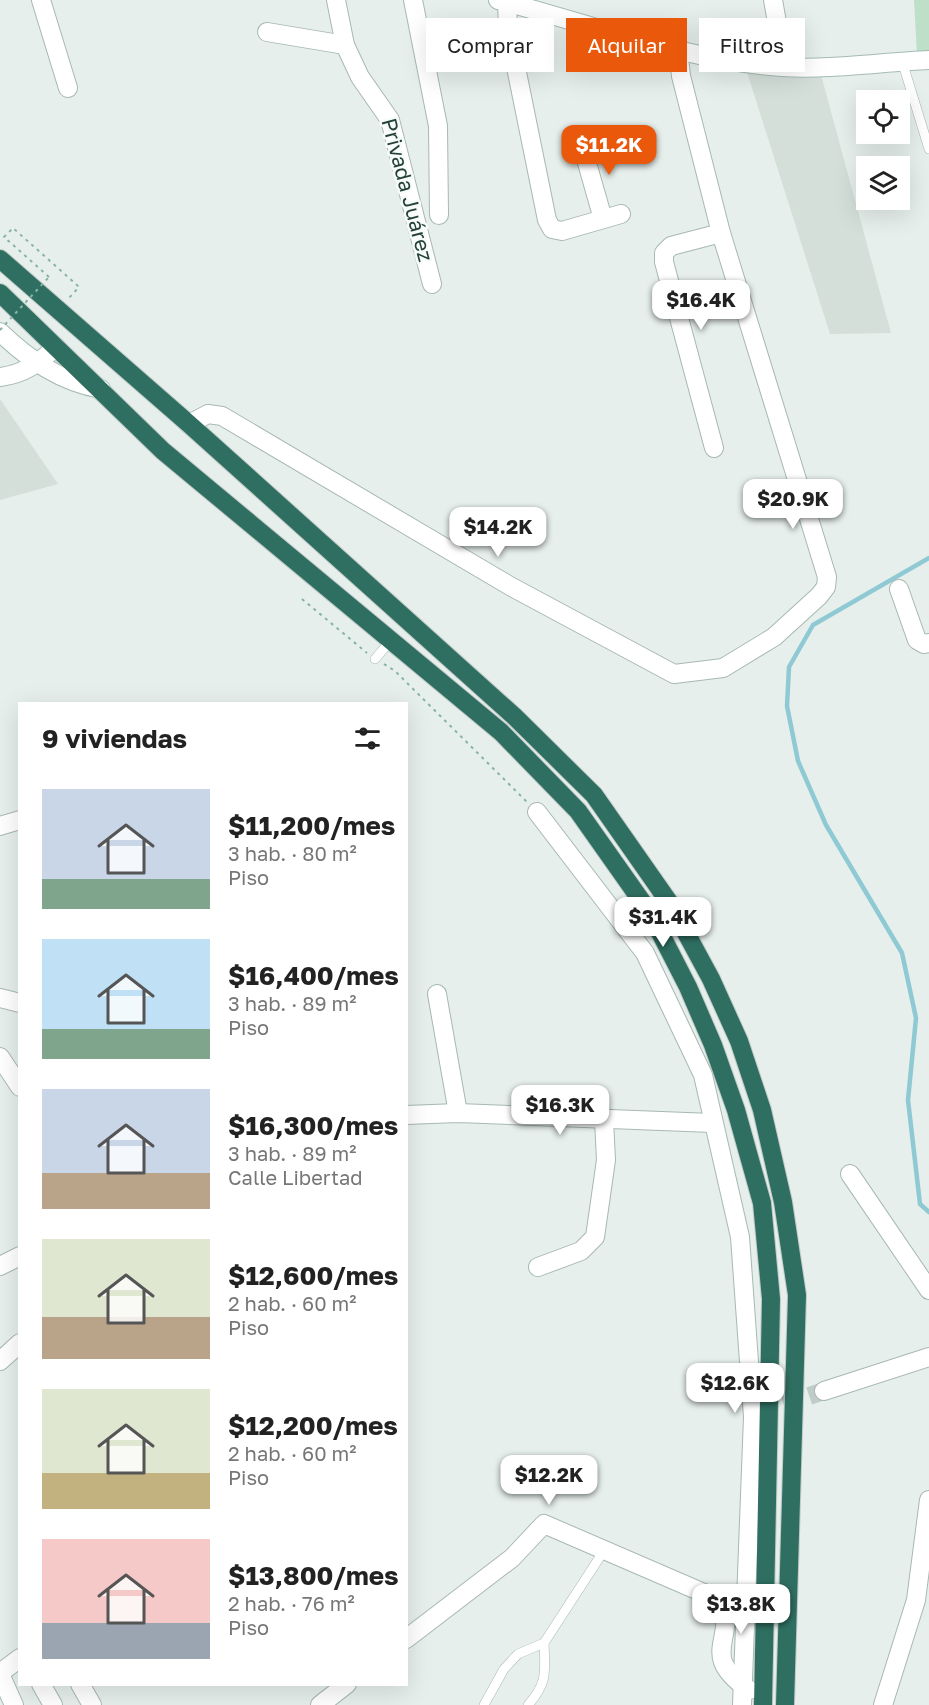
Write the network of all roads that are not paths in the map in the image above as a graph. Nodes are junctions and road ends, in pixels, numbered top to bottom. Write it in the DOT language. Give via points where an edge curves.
graph roads {
  1 [pos="40,0"];
  2 [pos="336,0"];
  3 [pos="413,0"];
  4 [pos="773,0"];
  5 [pos="502,1"];
  6 [pos="566,18"];
  7 [pos="776,18"];
  8 [pos="267,32"];
  9 [pos="345,45"];
  10 [pos="929,60"];
  11 [pos="902,61"];
  12 [pos="805,66"];
  13 [pos="681,72"];
  14 [pos="68,87"];
  15 [pos="581,142"];
  16 [pos="929,149"];
  17 [pos="621,214"];
  18 [pos="439,215"];
  19 [pos="603,219"];
  20 [pos="721,233"];
  21 [pos="0,259"];
  22 [pos="432,284"];
  23 [pos="0,293"];
  24 [pos="0,331"];
  25 [pos="57,346"];
  26 [pos="38,363"];
  27 [pos="0,377"];
  28 [pos="101,389"];
  29 [pos="189,424"];
  30 [pos="714,448"];
  31 [pos="899,589"];
  32 [pos="392,639"];
  33 [pos="925,643"];
  34 [pos="375,659"];
  35 [pos="537,812"];
  36 [pos="18,821"];
  37 [pos="0,826"];
  38 [pos="437,994"];
  39 [pos="0,998"];
  40 [pos="18,1002"];
  41 [pos="0,1057"];
  42 [pos="18,1084"];
  43 [pos="458,1113"];
  44 [pos="408,1115"];
  45 [pos="604,1120"];
  46 [pos="712,1123"];
  47 [pos="850,1174"];
  48 [pos="18,1257"];
  49 [pos="0,1266"];
  50 [pos="537,1267"];
  51 [pos="929,1290"];
  52 [pos="929,1357"];
  53 [pos="824,1391"];
  54 [pos="929,1500"];
  55 [pos="605,1549"];
  56 [pos="408,1637"];
  57 [pos="544,1643"];
  58 [pos="18,1660"];
  59 [pos="0,1673"];
  60 [pos="42,1686"];
  61 [pos="81,1686"];
  62 [pos="345,1686"];
  63 [pos="743,1686"];
  64 [pos="487,1701"];
  65 [pos="764,1702"];
  66 [pos="14,1705"];
  67 [pos="53,1705"];
  68 [pos="92,1705"];
  69 [pos="321,1705"];
  70 [pos="496,1705"];
  71 [pos="528,1705"];
  72 [pos="742,1705"];
  73 [pos="785,1705"];
  74 [pos="883,1705"];
  1 -- 14 [label="street"];
  2 -- 9 [label="street, Privada Juárez"];
  3 -- 18 [label="street" via="438,126"];
  4 -- 7 [label="street"];
  5 -- 6 [label="street"];
  5 -- 19 [label="street" via="547,220 552,230 562,231"];
  8 -- 9 [label="street"];
  9 -- 22 [label="street, Privada Juárez" via="360,77 390,120"];
  10 -- 11 [label="street"];
  11 -- 12 [label="street"];
  11 -- 16 [label="lane"];
  13 -- 20 [label="street"];
  15 -- 19 [label="street"];
  17 -- 19 [label="street"];
  20 -- 29 [label="street" via="827,577 819,597 774,637 723,668 674,674 510,586 222,416 208,414"];
  20 -- 30 [label="street" via="671,246 664,253"];
  21 -- 29 [label="highway"];
  23 -- 25 [label="highway"];
  24 -- 26 [label="street"];
  25 -- 26 [label="street"];
  25 -- 28 [label="highway"];
  26 -- 27 [label="street" via="16,375"];
  26 -- 28 [label="street" via="69,381"];
  28 -- 32 [label="highway" via="163,451"];
  29 -- 73 [label="highway" via="454,661 594,795 671,905 711,979 739,1041 762,1110 783,1202 796,1295"];
  31 -- 33 [label="street"];
  32 -- 34 [label="lane"];
  32 -- 65 [label="highway" via="501,732 578,811 650,913 688,987 736,1110 762,1203 771,1299"];
  35 -- 46 [label="street" via="645,953 703,1075"];
  36 -- 37 [label="street"];
  38 -- 43 [label="street"];
  39 -- 40 [label="street"];
  41 -- 42 [label="street"];
  43 -- 44 [label="street"];
  43 -- 45 [label="street"];
  45 -- 46 [label="street"];
  45 -- 50 [label="street" via="606,1160 595,1237 581,1251"];
  46 -- 63 [label="street" via="740,1237 756,1415"];
  47 -- 51 [label="street"];
  48 -- 49 [label="street"];
  52 -- 53 [label="street"];
  54 -- 74 [label="street" via="916,1600"];
  55 -- 56 [label="street" via="544,1524 512,1558"];
  55 -- 57 [label="lane"];
  55 -- 63 [label="street" via="720,1600 724,1609 721,1659 724,1668"];
  57 -- 64 [label="lane" via="518,1654 504,1669"];
  57 -- 71 [label="lane" via="543,1687"];
  58 -- 59 [label="street"];
  59 -- 66 [label="street"];
  60 -- 67 [label="street"];
  61 -- 68 [label="street"];
  62 -- 69 [label="street"];
  63 -- 65 [label="street"];
  63 -- 72 [label="street"];
  64 -- 70 [label="lane"];
}
